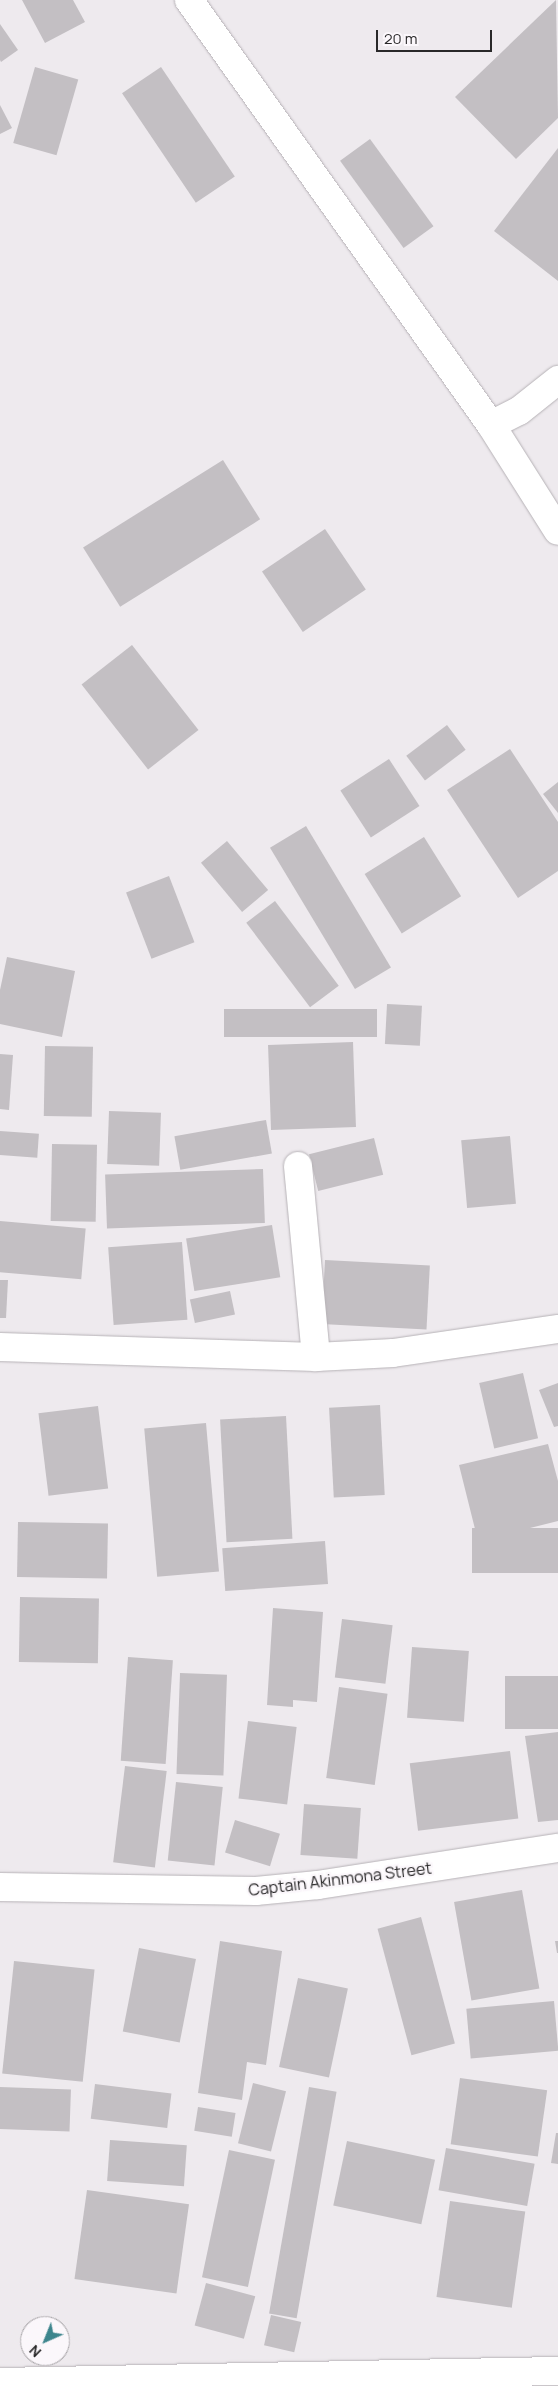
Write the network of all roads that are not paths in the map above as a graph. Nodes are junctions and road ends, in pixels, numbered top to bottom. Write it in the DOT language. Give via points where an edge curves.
graph roads {
  1 [pos="189,0"];
  2 [pos="558,380"];
  3 [pos="491,425"];
  4 [pos="558,531"];
  5 [pos="298,1166"];
  6 [pos="558,1329"];
  7 [pos="0,1347"];
  8 [pos="316,1357"];
  9 [pos="558,1848"];
  10 [pos="0,1887"];
  11 [pos="558,2371"];
  12 [pos="0,2382"];
  1 -- 3 [label="street"];
  2 -- 3 [label="street" via="519,411"];
  3 -- 4 [label="street"];
  5 -- 8 [label="street"];
  6 -- 8 [label="street" via="392,1353"];
  7 -- 8 [label="street"];
  9 -- 10 [label="street, Captain Akinmona Street" via="347,1881 256,1891"];
  11 -- 12 [label="street"];
}
